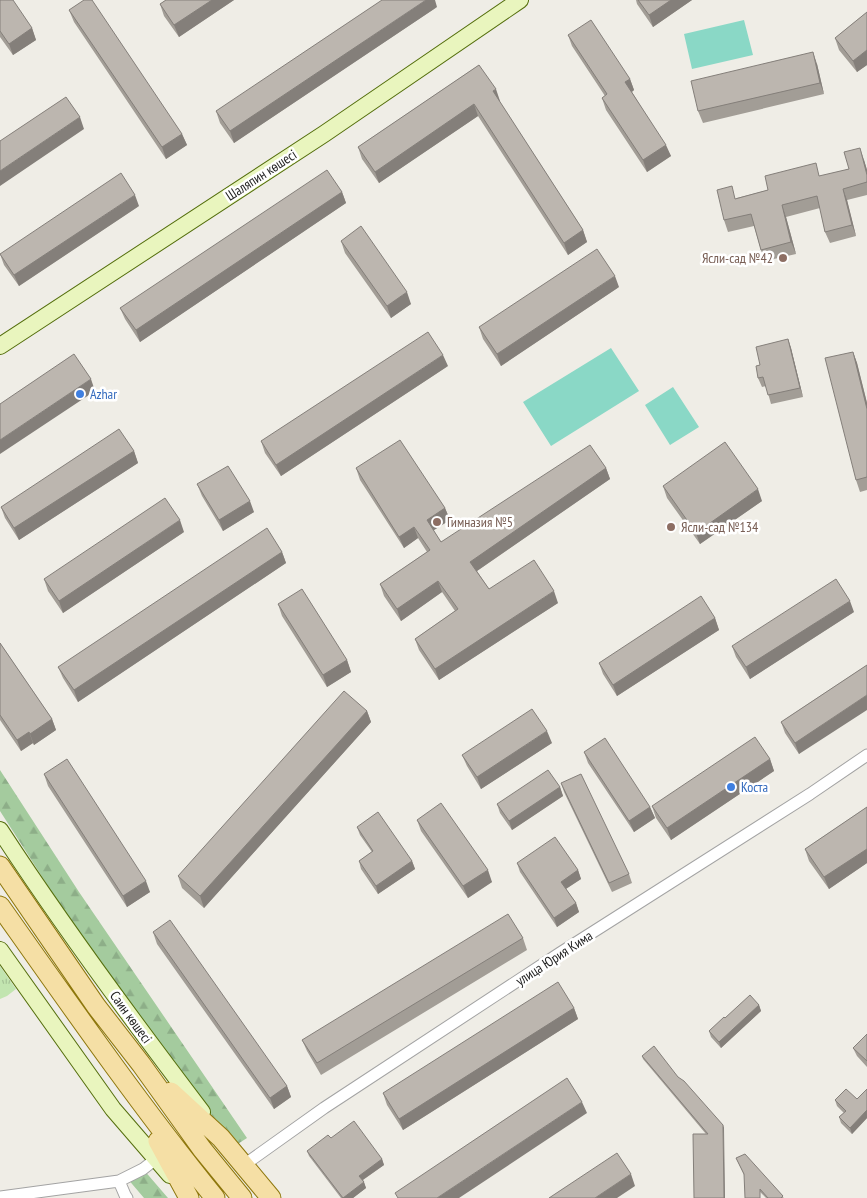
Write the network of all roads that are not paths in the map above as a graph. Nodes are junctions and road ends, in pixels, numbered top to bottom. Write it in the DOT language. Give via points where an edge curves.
graph roads {
  1 [pos="520,0"];
  2 [pos="0,346"];
  3 [pos="867,755"];
  4 [pos="0,830"];
  5 [pos="0,866"];
  6 [pos="0,906"];
  7 [pos="0,950"];
  8 [pos="141,1064"];
  9 [pos="132,1091"];
  10 [pos="221,1138"];
  11 [pos="157,1158"];
  12 [pos="244,1165"];
  13 [pos="119,1181"];
  14 [pos="0,1197"];
  15 [pos="125,1197"];
  16 [pos="188,1197"];
  17 [pos="215,1198"];
  18 [pos="242,1198"];
  19 [pos="271,1198"];
  1 -- 2 [label="main road, Шаляпин көшесі" via="324,134"];
  3 -- 12 [label="street, улица Юрия Кима" via="324,1108"];
  4 -- 10 [label="main road, Саин көшесі" via="138,1028"];
  5 -- 8 [label="main road, Саин көшесі" via="96,1006"];
  6 -- 9 [label="main road"];
  7 -- 11 [label="main road" via="113,1109"];
  8 -- 10 [label="main road"];
  8 -- 18 [label="main road, Саин көшесі"];
  9 -- 16 [label="main road"];
  9 -- 17 [label="main road"];
  10 -- 12 [label="main road, Саин көшесі"];
  11 -- 13 [label="street"];
  11 -- 16 [label="main road"];
  12 -- 19 [label="main road, Саин көшесі"];
  13 -- 14 [label="street"];
  13 -- 15 [label="street"];
}
